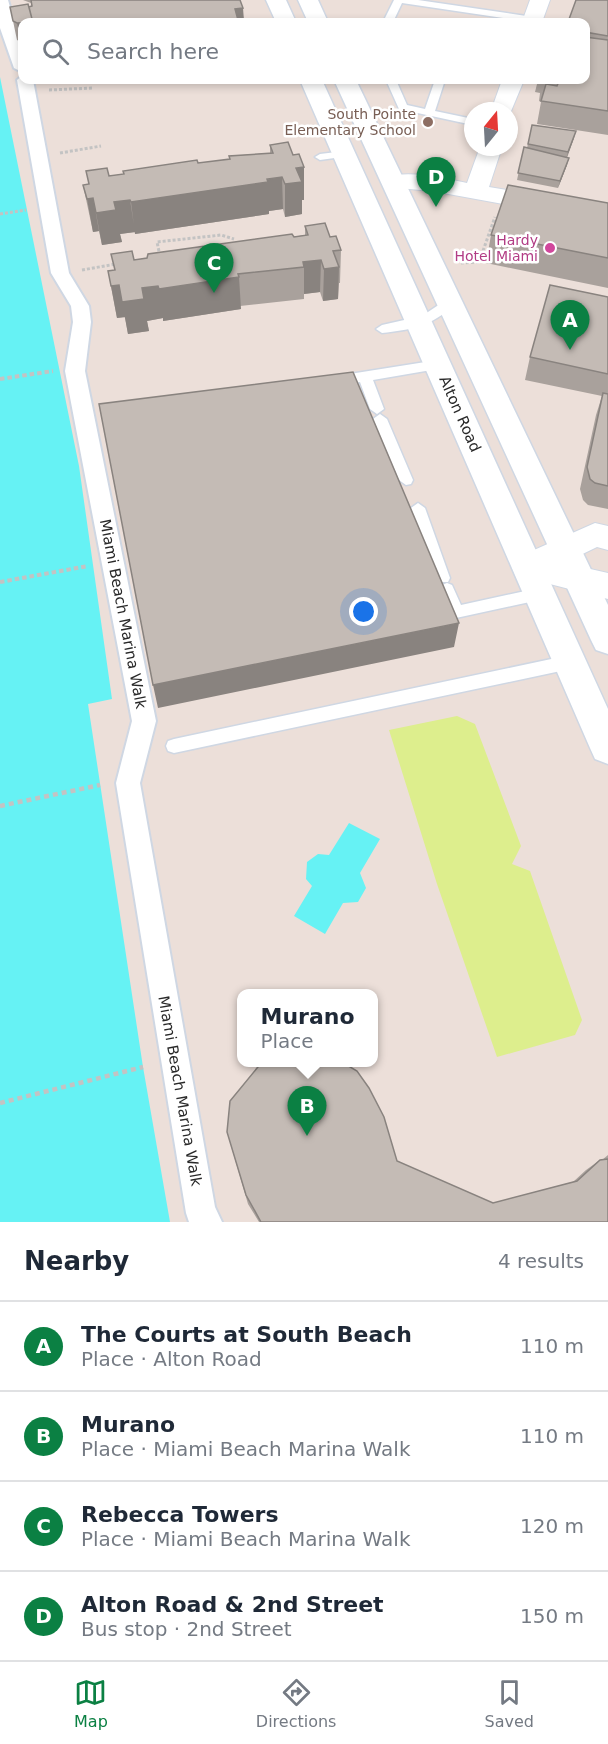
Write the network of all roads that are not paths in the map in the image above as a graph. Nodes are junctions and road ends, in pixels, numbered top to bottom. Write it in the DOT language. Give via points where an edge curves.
graph roads {
  1 [pos="1,0"];
  2 [pos="276,0"];
  3 [pos="308,0"];
  4 [pos="540,0"];
  5 [pos="463,10"];
  6 [pos="284,18"];
  7 [pos="316,18"];
  8 [pos="390,18"];
  9 [pos="460,18"];
  10 [pos="509,18"];
  11 [pos="533,18"];
  12 [pos="18,57"];
  13 [pos="314,84"];
  14 [pos="347,84"];
  15 [pos="393,84"];
  16 [pos="439,84"];
  17 [pos="512,84"];
  18 [pos="26,86"];
  19 [pos="505,102"];
  20 [pos="429,113"];
  21 [pos="464,120"];
  22 [pos="345,154"];
  23 [pos="487,156"];
  24 [pos="320,157"];
  25 [pos="394,182"];
  26 [pos="359,187"];
  27 [pos="476,191"];
  28 [pos="608,215"];
  29 [pos="449,302"];
  30 [pos="420,324"];
  31 [pos="382,329"];
  32 [pos="438,365"];
  33 [pos="365,377"];
  34 [pos="318,384"];
  35 [pos="405,480"];
  36 [pos="418,508"];
  37 [pos="608,538"];
  38 [pos="565,548"];
  39 [pos="533,581"];
  40 [pos="593,582"];
  41 [pos="608,640"];
  42 [pos="570,662"];
  43 [pos="174,746"];
  44 [pos="608,748"];
  45 [pos="207,1222"];
  1 -- 12 [label="street"];
  2 -- 6 [label="street"];
  3 -- 7 [label="street"];
  4 -- 11 [label="street"];
  5 -- 8 [label="lane" via="399,0"];
  5 -- 9 [label="lane"];
  5 -- 10 [label="lane"];
  13 -- 22 [label="street, Alton Road"];
  14 -- 25 [label="street"];
  15 -- 20 [label="lane" via="403,107"];
  16 -- 20 [label="lane"];
  17 -- 19 [label="street"];
  18 -- 45 [label="street, Miami Beach Marina Walk" via="60,273 80,306 75,370 144,721 128,783 199,1202"];
  20 -- 21 [label="lane"];
  22 -- 24 [label="lane"];
  22 -- 26 [label="street, Alton Road"];
  23 -- 27 [label="street"];
  25 -- 26 [label="street"];
  25 -- 27 [label="street"];
  25 -- 29 [label="street"];
  26 -- 30 [label="street, Alton Road"];
  27 -- 28 [label="street"];
  29 -- 30 [label="lane" via="438,315"];
  29 -- 38 [label="street"];
  30 -- 31 [label="lane"];
  30 -- 32 [label="street, Alton Road"];
  32 -- 33 [label="lane"];
  32 -- 39 [label="street, Alton Road"];
  33 -- 34 [label="lane"];
  33 -- 35 [label="lane"];
  36 -- 39 [label="lane" via="456,612"];
  37 -- 38 [label="street" via="595,535"];
  38 -- 39 [label="street"];
  38 -- 40 [label="street"];
  39 -- 40 [label="street"];
  39 -- 42 [label="street, Alton Road"];
  40 -- 41 [label="street"];
  42 -- 43 [label="lane"];
  42 -- 44 [label="street, Alton Road"];
}
